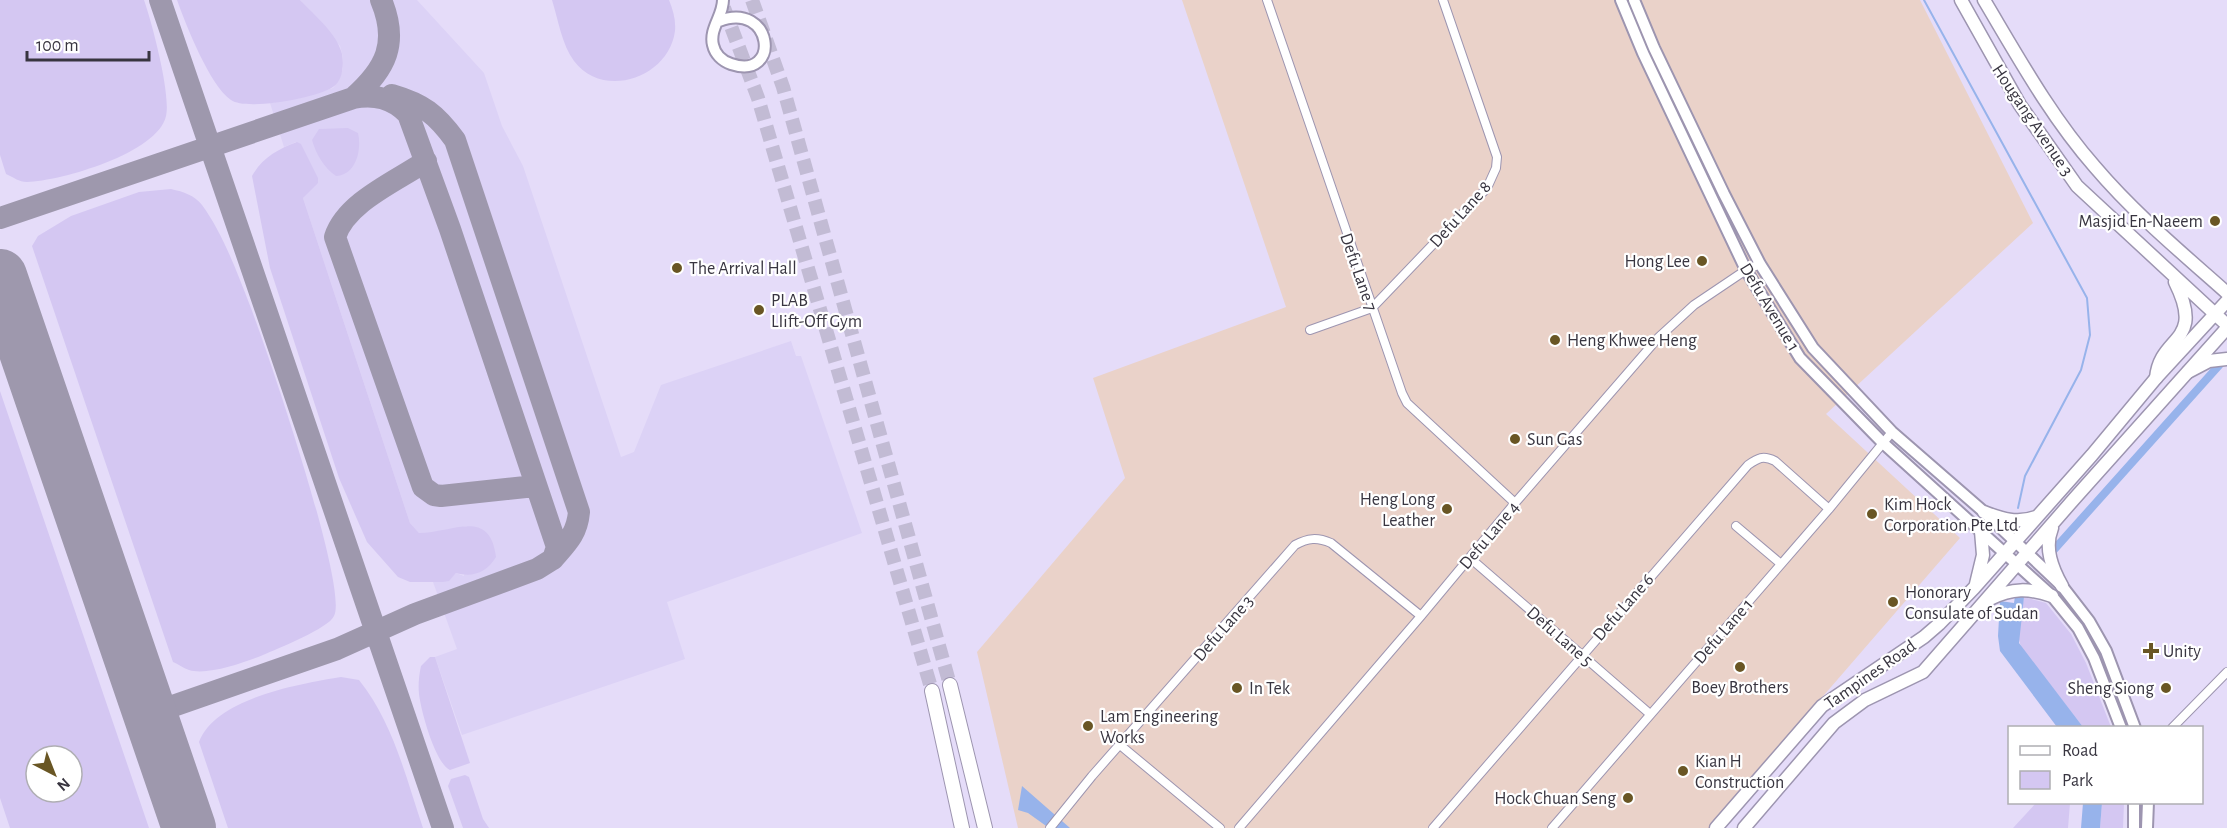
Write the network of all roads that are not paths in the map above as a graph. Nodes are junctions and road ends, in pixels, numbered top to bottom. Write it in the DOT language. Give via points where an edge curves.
graph roads {
  1 [pos="723,0"];
  2 [pos="1267,0"];
  3 [pos="1443,0"];
  4 [pos="1621,0"];
  5 [pos="1634,0"];
  6 [pos="1961,0"];
  7 [pos="1984,0"];
  8 [pos="719,21"];
  9 [pos="1976,29"];
  10 [pos="1760,264"];
  11 [pos="2200,268"];
  12 [pos="1746,270"];
  13 [pos="2170,273"];
  14 [pos="2227,279"];
  15 [pos="2227,293"];
  16 [pos="2227,301"];
  17 [pos="1372,308"];
  18 [pos="2215,315"];
  19 [pos="2227,326"];
  20 [pos="1310,330"];
  21 [pos="2227,359"];
  22 [pos="2188,372"];
  23 [pos="2156,378"];
  24 [pos="1892,432"];
  25 [pos="1882,443"];
  26 [pos="1515,503"];
  27 [pos="1829,509"];
  28 [pos="1984,512"];
  29 [pos="2037,516"];
  30 [pos="2055,521"];
  31 [pos="1736,526"];
  32 [pos="1981,531"];
  33 [pos="2015,542"];
  34 [pos="2005,552"];
  35 [pos="2027,553"];
  36 [pos="1470,558"];
  37 [pos="1781,564"];
  38 [pos="2018,564"];
  39 [pos="2062,586"];
  40 [pos="1974,588"];
  41 [pos="2052,596"];
  42 [pos="1985,602"];
  43 [pos="1421,616"];
  44 [pos="1582,655"];
  45 [pos="2227,672"];
  46 [pos="950,685"];
  47 [pos="932,691"];
  48 [pos="1650,714"];
  49 [pos="2120,726"];
  50 [pos="2134,726"];
  51 [pos="2172,726"];
  52 [pos="1120,745"];
  53 [pos="2134,804"];
  54 [pos="2148,804"];
  55 [pos="962,828"];
  56 [pos="985,828"];
  57 [pos="1050,828"];
  58 [pos="1220,828"];
  59 [pos="1239,828"];
  60 [pos="1433,828"];
  61 [pos="1552,828"];
  62 [pos="1716,828"];
  63 [pos="1744,828"];
  64 [pos="2134,828"];
  65 [pos="2148,828"];
  1 -- 8 [label="main road"];
  2 -- 17 [label="street, Defu Lane 7"];
  3 -- 17 [label="street, Defu Lane 8" via="1497,157 1496,168 1487,188"];
  4 -- 12 [label="main road, Defu Avenue 1"];
  5 -- 10 [label="main road, Defu Avenue 1"];
  6 -- 9 [label="main road, Hougang Avenue 3"];
  7 -- 9 [label="main road" via="1977,11"];
  7 -- 11 [label="main road, Hougang Avenue 3" via="2038,91 2094,167"];
  8 -- 8 [label="main road" via="735,11 755,16 766,36 761,55 737,66 721,59 712,36"];
  9 -- 13 [label="main road, Hougang Avenue 3" via="2031,123 2078,186"];
  10 -- 12 [label="street, Defu Lane 4"];
  10 -- 24 [label="main road, Defu Avenue 1" via="1813,348"];
  11 -- 14 [label="main road" via="2217,279"];
  11 -- 15 [label="main road, Hougang Avenue 3"];
  12 -- 25 [label="main road, Defu Avenue 1" via="1800,358"];
  12 -- 26 [label="street, Defu Lane 4" via="1694,305 1658,338"];
  13 -- 18 [label="main road, Hougang Avenue 3"];
  13 -- 23 [label="main road" via="2187,315 2179,338 2157,368"];
  16 -- 18 [label="main road, Tampines Road"];
  17 -- 20 [label="street"];
  17 -- 26 [label="street, Defu Lane 7" via="1407,403"];
  18 -- 19 [label="main road, Hougang Avenue 3"];
  18 -- 23 [label="main road, Tampines Road"];
  19 -- 22 [label="main road, Tampines Road"];
  21 -- 22 [label="main road" via="2209,361"];
  22 -- 30 [label="main road, Tampines Road"];
  23 -- 29 [label="main road, Tampines Road"];
  24 -- 25 [label="street, Defu Lane 1"];
  24 -- 28 [label="main road, Defu Avenue 1"];
  25 -- 27 [label="street, Defu Lane 1"];
  25 -- 32 [label="main road, Defu Avenue 1"];
  26 -- 36 [label="street, Defu Lane 4"];
  27 -- 37 [label="street, Defu Lane 1"];
  27 -- 44 [label="street, Defu Lane 6" via="1775,461 1758,458"];
  28 -- 29 [label="main road" via="2009,521"];
  28 -- 33 [label="main road, Defu Avenue 1"];
  29 -- 33 [label="main road, Tampines Road"];
  30 -- 35 [label="main road, Tampines Road"];
  30 -- 39 [label="main road" via="2048,549 2052,569"];
  31 -- 37 [label="street"];
  32 -- 34 [label="main road, Defu Avenue 1"];
  32 -- 40 [label="main road" via="1983,555"];
  33 -- 34 [label="main road, Tampines Road"];
  33 -- 35 [label="main road"];
  34 -- 38 [label="main road"];
  34 -- 40 [label="main road, Tampines Road"];
  35 -- 38 [label="main road, Tampines Road"];
  35 -- 39 [label="main road"];
  36 -- 43 [label="street, Defu Lane 4"];
  36 -- 44 [label="street, Defu Lane 5"];
  37 -- 48 [label="street, Defu Lane 1"];
  38 -- 41 [label="main road"];
  38 -- 42 [label="main road, Tampines Road"];
  39 -- 50 [label="main road" via="2106,651"];
  40 -- 62 [label="main road, Tampines Road" via="1924,637 1822,706"];
  41 -- 42 [label="main road" via="2023,589"];
  41 -- 49 [label="main road" via="2078,628 2094,658"];
  42 -- 63 [label="main road, Tampines Road" via="1923,672 1865,700 1834,723"];
  43 -- 52 [label="street, Defu Lane 3" via="1331,543 1318,537 1304,540 1295,545"];
  43 -- 59 [label="street, Defu Lane 4"];
  44 -- 48 [label="street, Defu Lane 5"];
  44 -- 60 [label="street, Defu Lane 6"];
  45 -- 51 [label="street"];
  46 -- 56 [label="highway"];
  47 -- 55 [label="highway"];
  48 -- 61 [label="street, Defu Lane 1"];
  52 -- 57 [label="street, Defu Lane 3"];
  52 -- 58 [label="street"];
  53 -- 64 [label="main road"];
  54 -- 65 [label="main road"];
}
